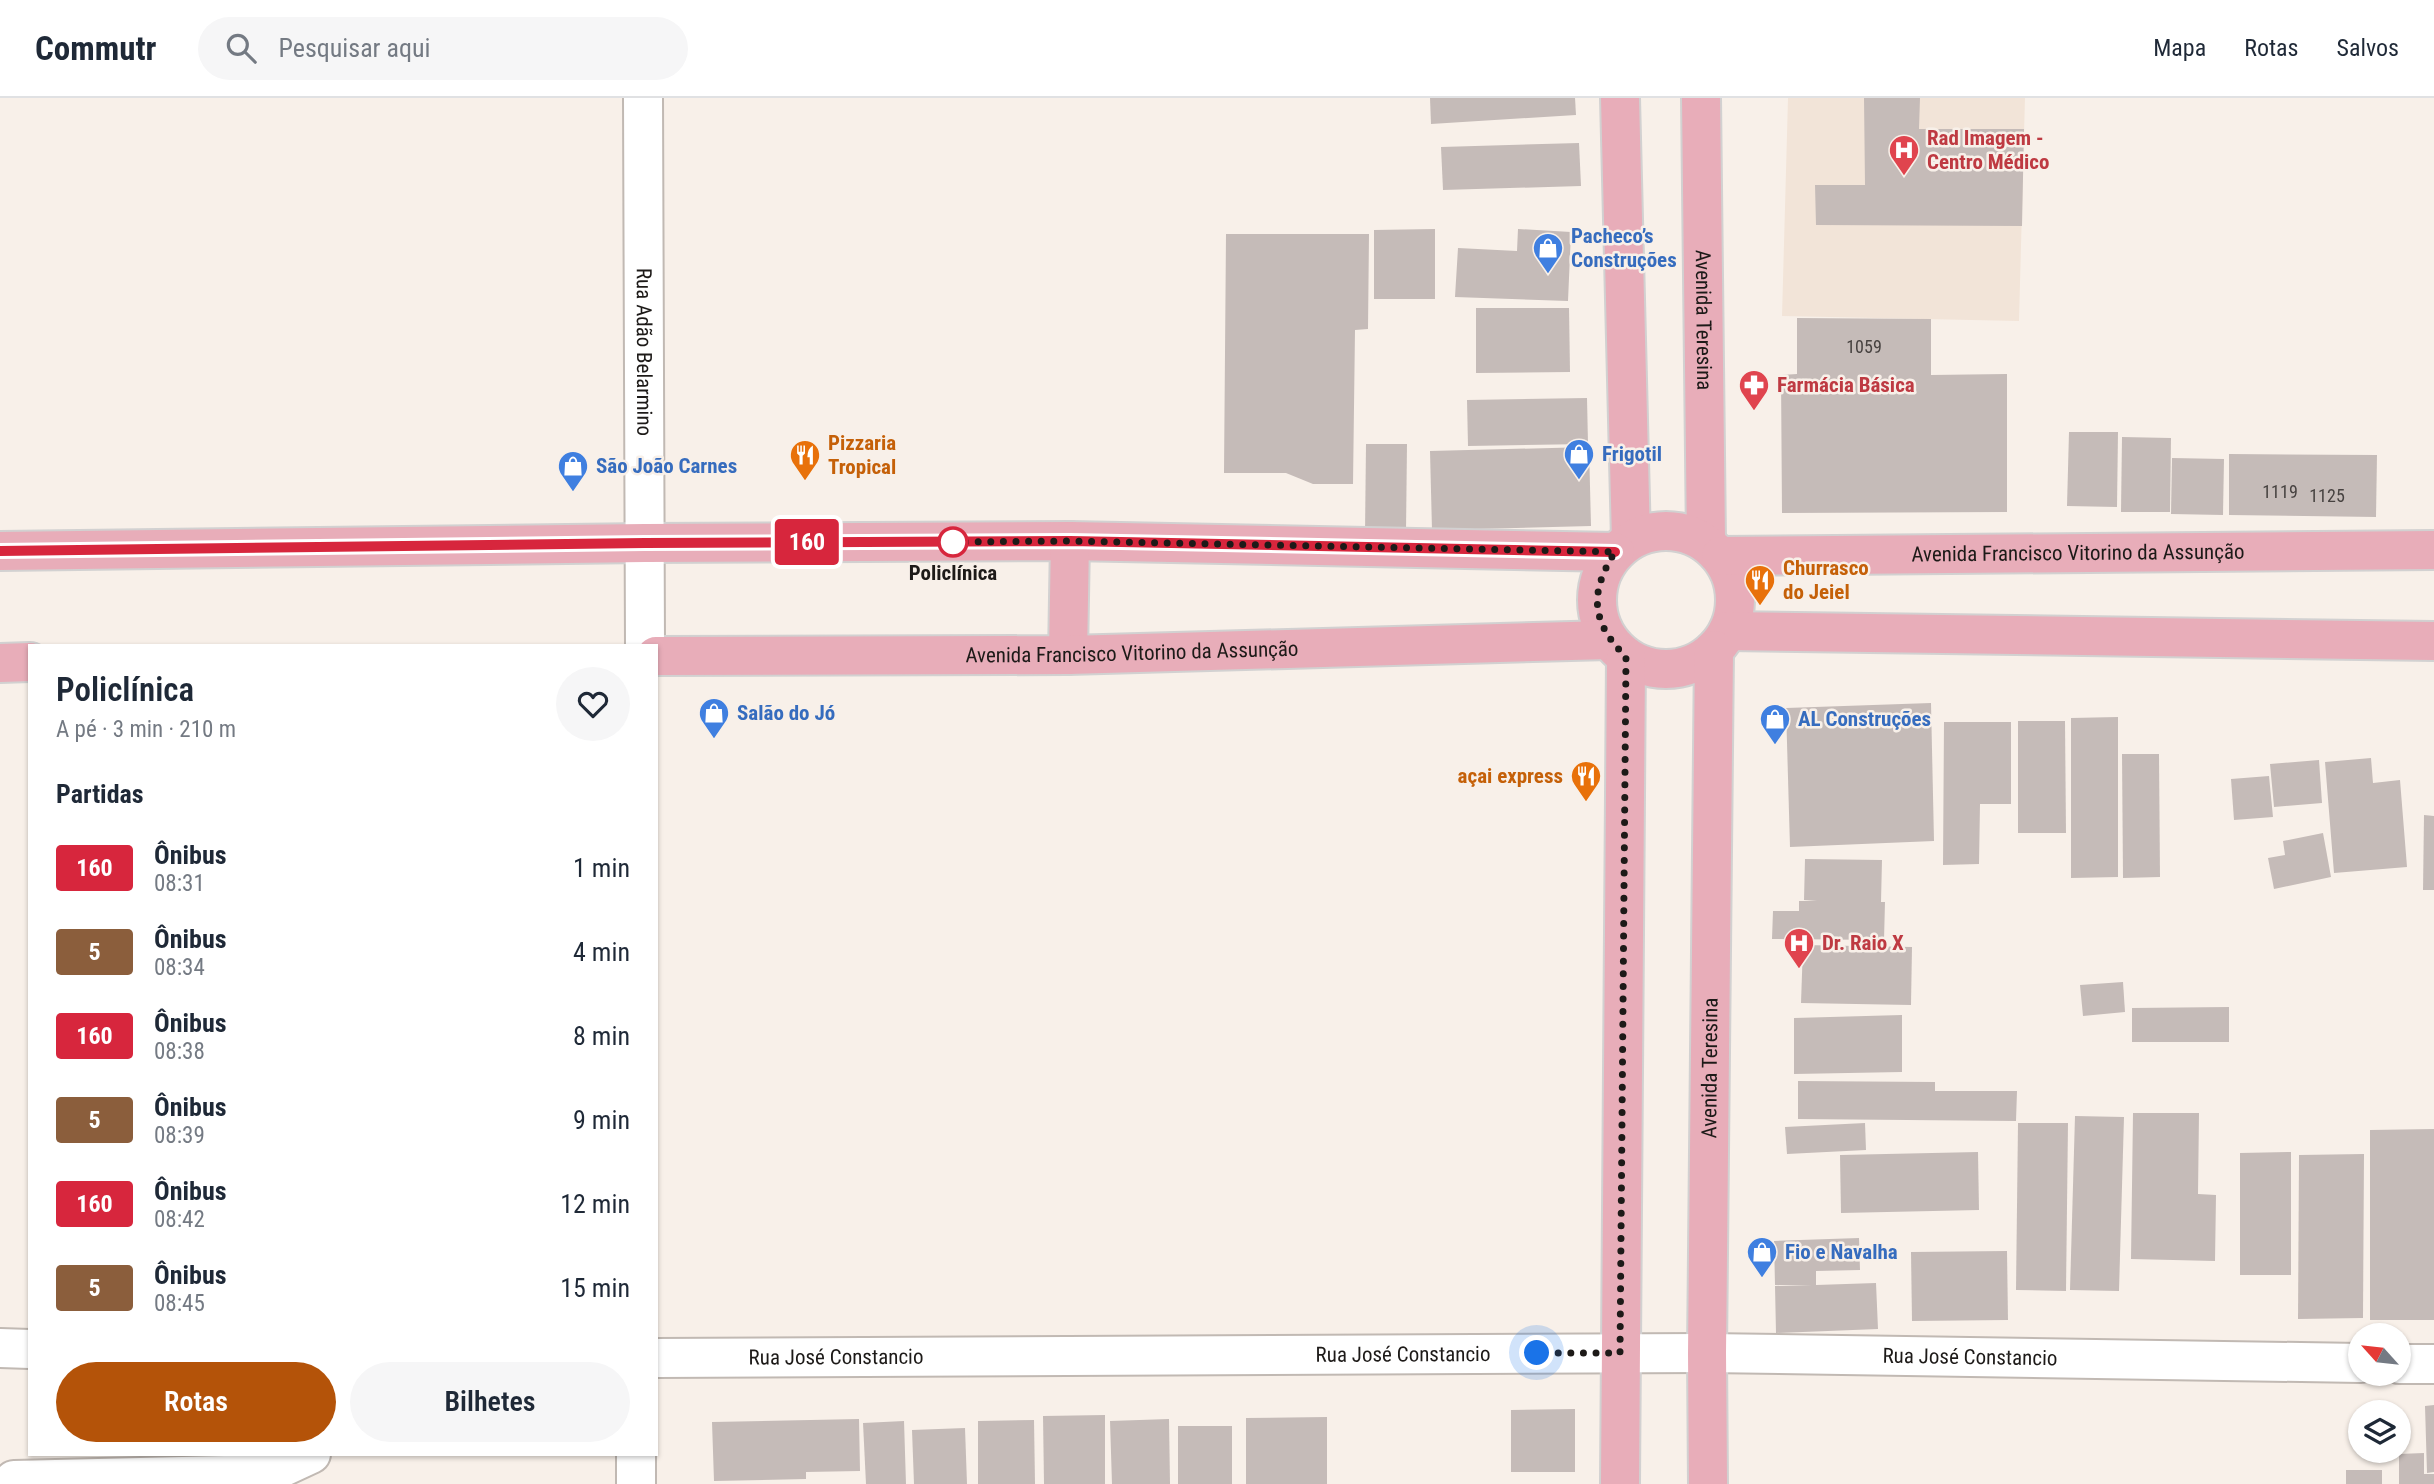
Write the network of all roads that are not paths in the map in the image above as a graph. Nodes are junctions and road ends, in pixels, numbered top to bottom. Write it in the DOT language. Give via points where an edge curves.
graph roads {
  1 [pos="643,98"];
  2 [pos="1620,98"];
  3 [pos="1701,98"];
  4 [pos="1070,541"];
  5 [pos="645,543"];
  6 [pos="1623,546"];
  7 [pos="1714,550"];
  8 [pos="2434,550"];
  9 [pos="0,551"];
  10 [pos="1721,640"];
  11 [pos="2434,641"];
  12 [pos="645,644"];
  13 [pos="1617,649"];
  14 [pos="1068,655"];
  15 [pos="658,656"];
  16 [pos="0,663"];
  17 [pos="28,663"];
  18 [pos="0,1348"];
  19 [pos="28,1349"];
  20 [pos="1620,1353"];
  21 [pos="1707,1353"];
  22 [pos="658,1358"];
  23 [pos="2348,1363"];
  24 [pos="2412,1364"];
  25 [pos="2434,1364"];
  26 [pos="307,1456"];
  27 [pos="636,1456"];
  28 [pos="9,1484"];
  29 [pos="636,1484"];
  30 [pos="1620,1484"];
  31 [pos="1708,1484"];
  1 -- 5 [label="street, Rua Adão Belarmino"];
  2 -- 6 [label="main road"];
  3 -- 7 [label="main road, Avenida Teresina"];
  4 -- 5 [label="main road"];
  4 -- 6 [label="main road"];
  4 -- 14 [label="main road"];
  5 -- 9 [label="main road"];
  5 -- 12 [label="street, Rua Adão Belarmino"];
  6 -- 7 [label="main road" via="1657,531 1683,533"];
  6 -- 13 [label="main road" via="1602,572 1597,595 1599,619"];
  7 -- 8 [label="main road, Avenida Francisco Vitorino da Assunção"];
  7 -- 10 [label="main road" via="1730,573 1735,593 1734,612"];
  10 -- 11 [label="main road"];
  10 -- 13 [label="main road" via="1693,664 1671,669 1647,667"];
  10 -- 21 [label="main road, Avenida Teresina"];
  13 -- 14 [label="main road, Avenida Francisco Vitorino da Assunção"];
  13 -- 20 [label="main road"];
  14 -- 15 [label="main road, Avenida Francisco Vitorino da Assunção"];
  16 -- 17 [label="main road"];
  18 -- 19 [label="street"];
  20 -- 21 [label="street, Rua José Constancio"];
  20 -- 22 [label="street, Rua José Constancio"];
  20 -- 30 [label="main road"];
  21 -- 23 [label="street, Rua José Constancio"];
  21 -- 31 [label="main road, Avenida Teresina"];
  24 -- 25 [label="street"];
  26 -- 28 [label="street" via="268,1474 14,1480"];
  27 -- 29 [label="street"];
}
